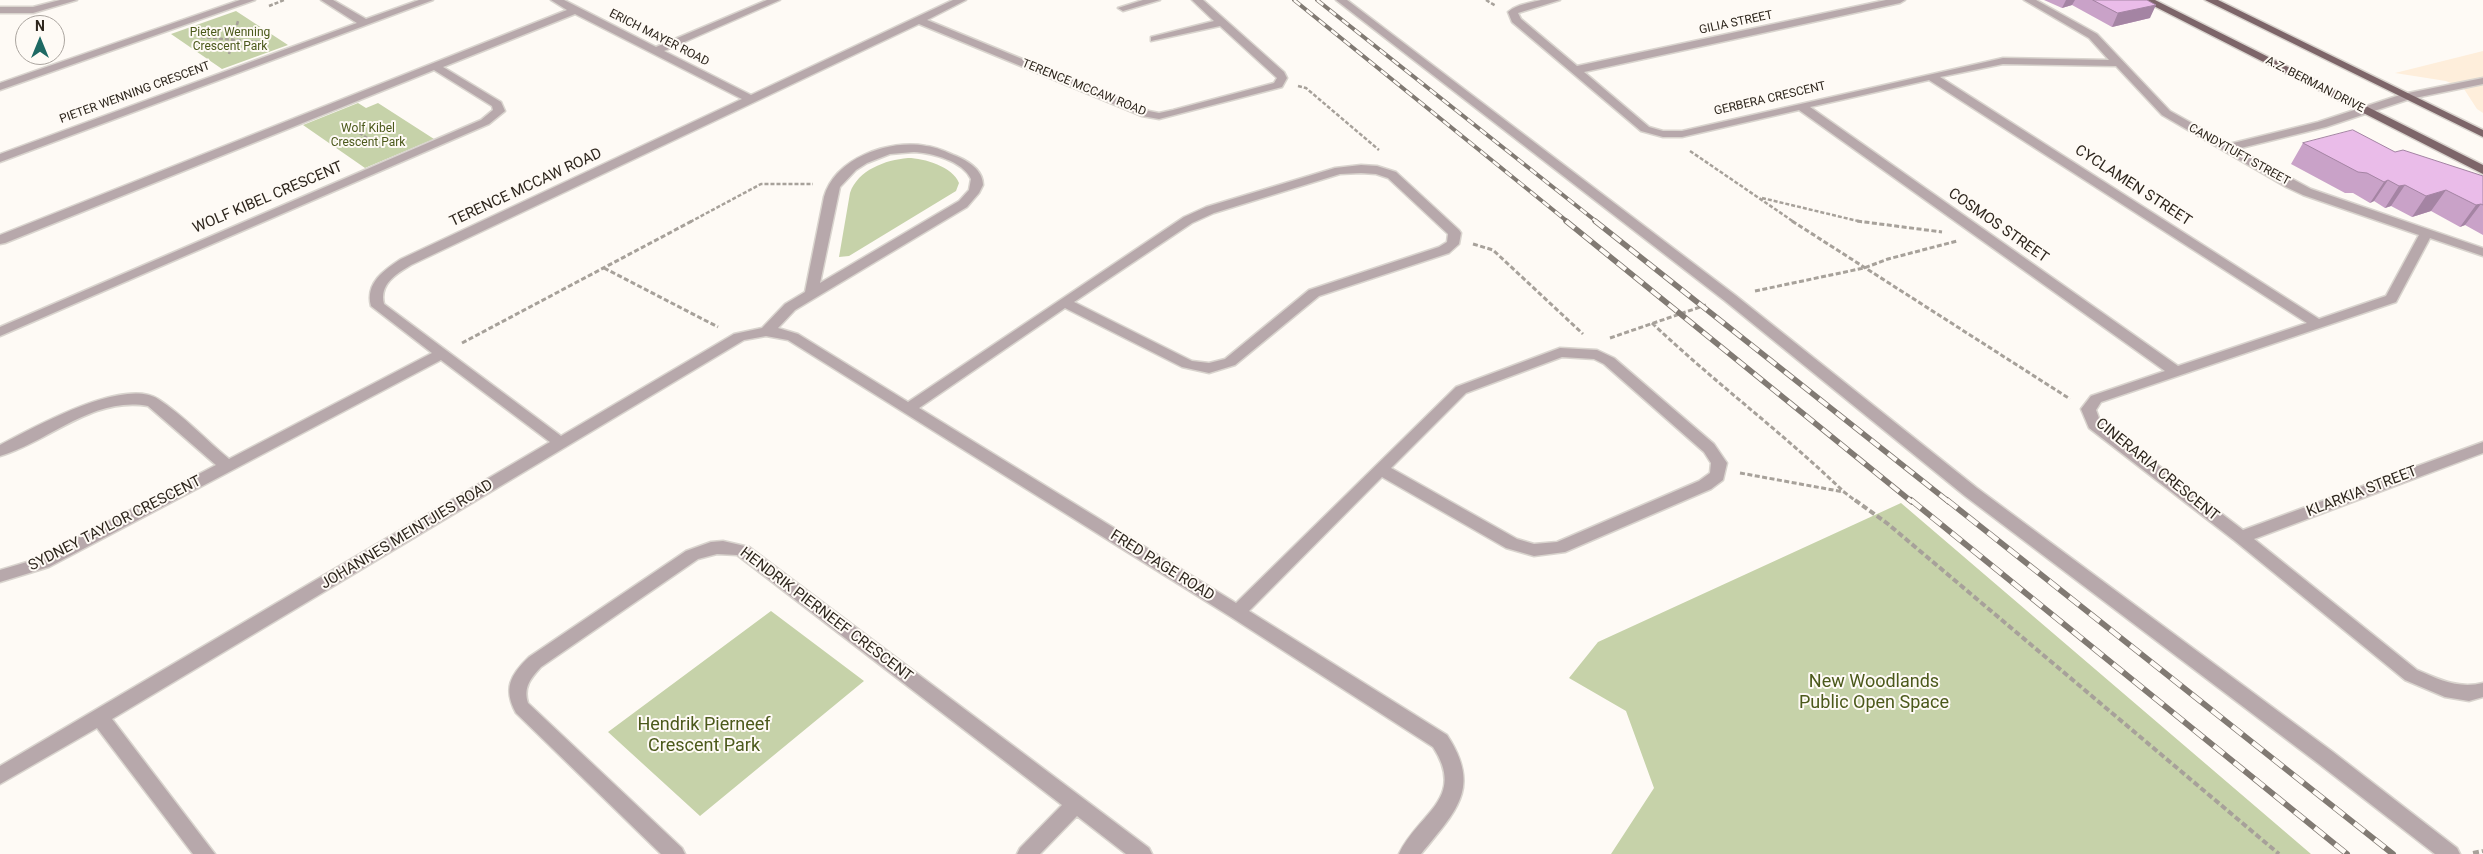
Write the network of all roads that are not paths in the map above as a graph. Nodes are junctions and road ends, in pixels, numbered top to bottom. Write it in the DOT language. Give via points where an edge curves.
graph roads {
  1 [pos="72,0"];
  2 [pos="250,0"];
  3 [pos="326,0"];
  4 [pos="428,0"];
  5 [pos="556,0"];
  6 [pos="775,0"];
  7 [pos="961,0"];
  8 [pos="1156,0"];
  9 [pos="1197,0"];
  10 [pos="1341,0"];
  11 [pos="1555,0"];
  12 [pos="1900,0"];
  13 [pos="2029,0"];
  14 [pos="2147,0"];
  15 [pos="2210,0"];
  16 [pos="1123,8"];
  17 [pos="0,10"];
  18 [pos="575,10"];
  19 [pos="919,20"];
  20 [pos="1222,22"];
  21 [pos="365,24"];
  22 [pos="1155,39"];
  23 [pos="656,51"];
  24 [pos="2120,63"];
  25 [pos="434,66"];
  26 [pos="1576,70"];
  27 [pos="1931,76"];
  28 [pos="2483,81"];
  29 [pos="0,87"];
  30 [pos="2407,96"];
  31 [pos="750,99"];
  32 [pos="1801,106"];
  33 [pos="2367,111"];
  34 [pos="2483,134"];
  35 [pos="2227,148"];
  36 [pos="0,158"];
  37 [pos="2483,170"];
  38 [pos="2426,234"];
  39 [pos="0,240"];
  40 [pos="2483,252"];
  41 [pos="811,294"];
  42 [pos="1064,302"];
  43 [pos="2318,324"];
  44 [pos="767,331"];
  45 [pos="0,332"];
  46 [pos="442,354"];
  47 [pos="2176,372"];
  48 [pos="908,409"];
  49 [pos="561,443"];
  50 [pos="2483,447"];
  51 [pos="0,451"];
  52 [pos="227,466"];
  53 [pos="1381,469"];
  54 [pos="2241,537"];
  55 [pos="0,576"];
  56 [pos="1237,612"];
  57 [pos="2483,690"];
  58 [pos="100,717"];
  59 [pos="0,776"];
  60 [pos="1076,804"];
  61 [pos="205,854"];
  62 [pos="676,854"];
  63 [pos="1027,854"];
  64 [pos="1142,854"];
  65 [pos="1408,854"];
  66 [pos="2450,854"];
  1 -- 17 [label="street" via="33,10"];
  2 -- 29 [label="street"];
  3 -- 21 [label="street"];
  4 -- 21 [label="street, PIETER WENNING CRESCENT"];
  5 -- 18 [label="street, ERICH MAYER ROAD"];
  6 -- 23 [label="street"];
  7 -- 19 [label="street, TERENCE MCCAW ROAD"];
  8 -- 16 [label="street"];
  9 -- 20 [label="street"];
  10 -- 66 [label="street" via="1730,298 1970,492"];
  11 -- 26 [label="street, GERBERA CRESCENT" via="1513,12 1516,20"];
  12 -- 26 [label="street, GILIA STREET"];
  13 -- 24 [label="street, CANDYTUFT STREET" via="2088,33"];
  14 -- 33 [label="main road, A.Z. BERMAN DRIVE"];
  15 -- 30 [label="main road, A.Z. BERMAN DRIVE"];
  18 -- 23 [label="street, ERICH MAYER ROAD"];
  18 -- 25 [label="street"];
  19 -- 20 [label="street, TERENCE MCCAW ROAD" via="1146,114 1159,116 1272,88 1281,82 1280,74"];
  19 -- 31 [label="street, TERENCE MCCAW ROAD"];
  20 -- 22 [label="street"];
  21 -- 36 [label="street, PIETER WENNING CRESCENT"];
  23 -- 31 [label="street, ERICH MAYER ROAD"];
  24 -- 27 [label="street, GERBERA CRESCENT" via="2003,61"];
  24 -- 35 [label="street, CANDYTUFT STREET" via="2166,113"];
  25 -- 39 [label="street"];
  25 -- 45 [label="street, WOLF KIBEL CRESCENT" via="497,104 499,111 485,122"];
  26 -- 32 [label="street, GERBERA CRESCENT" via="1645,129 1663,134 1682,134"];
  27 -- 32 [label="street, GERBERA CRESCENT"];
  27 -- 43 [label="street, CYCLAMEN STREET"];
  28 -- 30 [label="street"];
  30 -- 33 [label="street"];
  30 -- 34 [label="main road, A.Z. BERMAN DRIVE"];
  31 -- 46 [label="street, TERENCE MCCAW ROAD" via="406,262 386,276 376,292 378,306"];
  32 -- 47 [label="street, COSMOS STREET"];
  33 -- 35 [label="street"];
  33 -- 37 [label="main road, A.Z. BERMAN DRIVE"];
  35 -- 38 [label="street, CANDYTUFT STREET" via="2307,192"];
  38 -- 40 [label="street, CANDYTUFT STREET"];
  38 -- 43 [label="street, CINERARIA CRESCENT" via="2391,299"];
  41 -- 41 [label="street" via="830,197 835,184 850,170 874,156 915,148 934,151 967,166 977,177 976,191 963,204"];
  41 -- 44 [label="street" via="790,307"];
  42 -- 42 [label="street" via="1198,215 1339,171 1378,170 1392,175 1452,228 1455,239 1450,248 1314,293 1230,362 1216,368 1187,364"];
  42 -- 48 [label="street"];
  43 -- 47 [label="street, CINERARIA CRESCENT"];
  44 -- 48 [label="street, FRED PAGE ROAD" via="793,337"];
  44 -- 49 [label="street, JOHANNES MEINTJIES ROAD" via="739,337"];
  46 -- 49 [label="street, TERENCE MCCAW ROAD"];
  46 -- 52 [label="street, SYDNEY TAYLOR CRESCENT"];
  47 -- 54 [label="street, CINERARIA CRESCENT" via="2096,399 2088,409 2094,424"];
  48 -- 56 [label="street, FRED PAGE ROAD"];
  49 -- 58 [label="street, JOHANNES MEINTJIES ROAD"];
  50 -- 54 [label="street, KLARKIA STREET"];
  51 -- 52 [label="street" via="103,404 137,398 152,402"];
  52 -- 55 [label="street, SYDNEY TAYLOR CRESCENT" via="36,566"];
  53 -- 53 [label="street" via="1462,390 1560,353 1586,348 1608,361 1709,448 1716,455 1720,470 1705,486 1558,548 1534,550 1512,544"];
  53 -- 56 [label="street"];
  54 -- 57 [label="street, CINERARIA CRESCENT" via="2411,675 2445,690 2469,694"];
  56 -- 65 [label="street, FRED PAGE ROAD" via="1429,734 1448,751 1457,775 1450,801"];
  58 -- 59 [label="street, JOHANNES MEINTJIES ROAD"];
  58 -- 61 [label="street"];
  60 -- 62 [label="street, HENDRIK PIERNEEF CRESCENT" via="743,551 714,547 692,555 535,662 526,670 517,687 518,702 522,708"];
  60 -- 63 [label="street"];
  60 -- 64 [label="street, HENDRIK PIERNEEF CRESCENT"];
}
